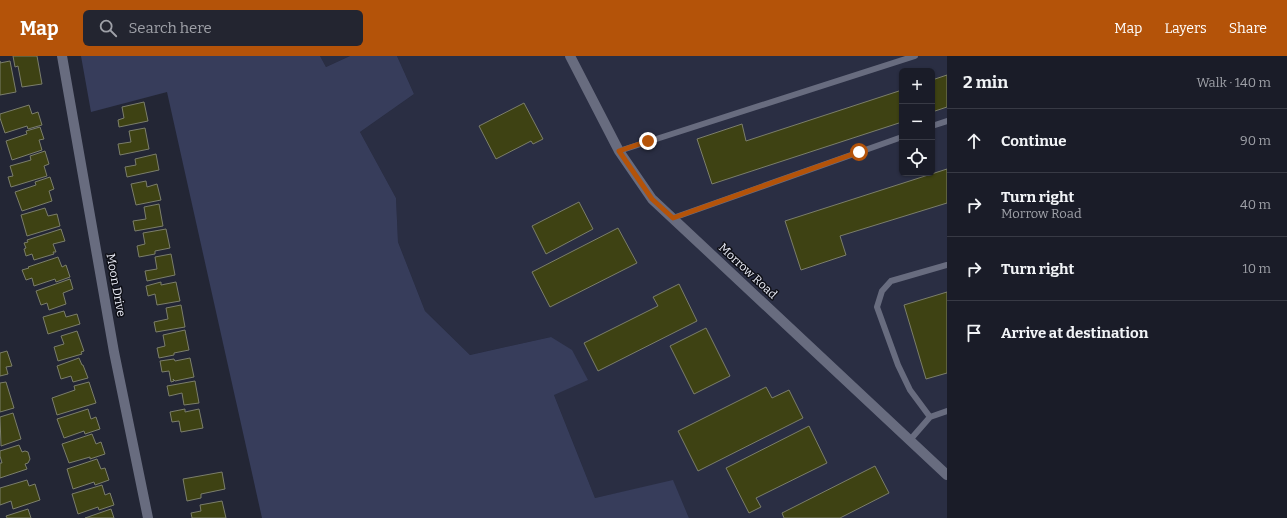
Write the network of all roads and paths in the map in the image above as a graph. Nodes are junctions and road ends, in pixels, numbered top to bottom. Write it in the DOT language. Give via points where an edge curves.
graph roads {
  1 [pos="62,56"];
  2 [pos="570,56"];
  3 [pos="915,56"];
  4 [pos="947,121"];
  5 [pos="935,125"];
  6 [pos="899,138"];
  7 [pos="619,151"];
  8 [pos="673,218"];
  9 [pos="947,265"];
  10 [pos="947,411"];
  11 [pos="930,417"];
  12 [pos="910,440"];
  13 [pos="947,475"];
  14 [pos="148,518"];
  1 -- 14 [label="street, Moon Drive" via="114,352"];
  2 -- 7 [label="street, Morrow Road"];
  3 -- 7 [label="lane"];
  4 -- 5 [label="lane"];
  6 -- 8 [label="lane"];
  7 -- 8 [label="street, Morrow Road" via="652,199"];
  8 -- 12 [label="street, Morrow Road"];
  9 -- 11 [label="lane" via="891,281 882,291 878,307 898,365 910,390"];
  10 -- 11 [label="lane"];
  11 -- 12 [label="lane"];
  12 -- 13 [label="street, Morrow Road"];
}
